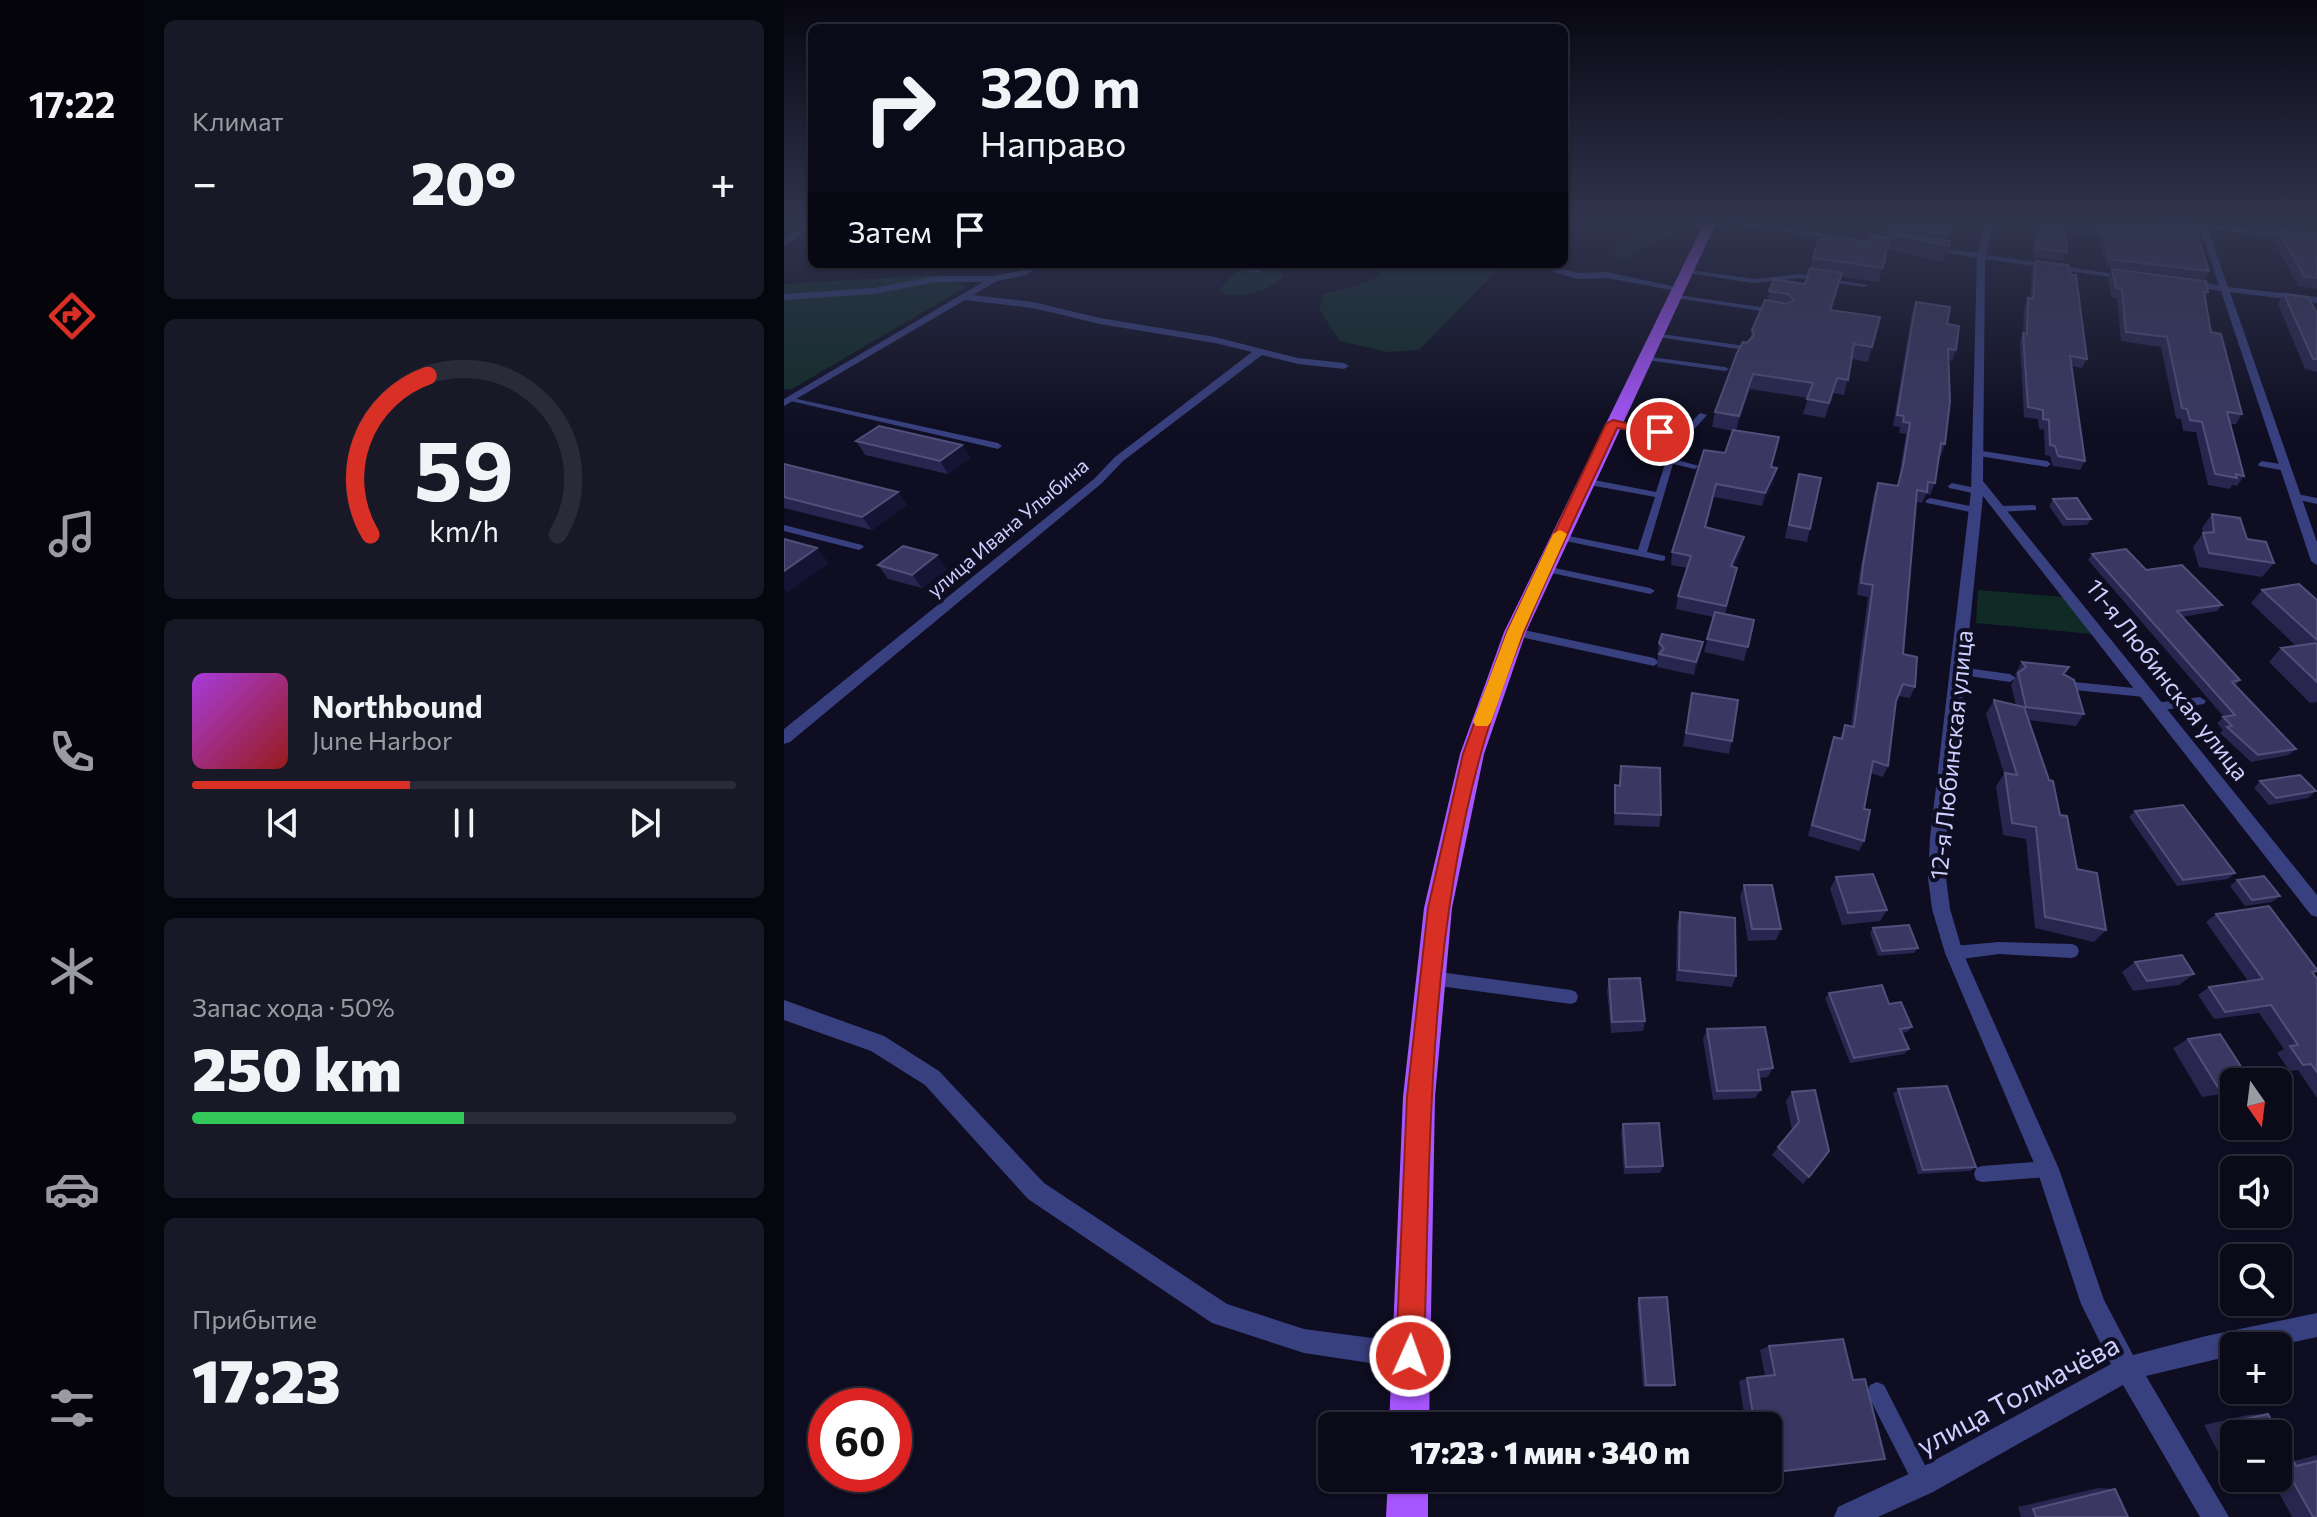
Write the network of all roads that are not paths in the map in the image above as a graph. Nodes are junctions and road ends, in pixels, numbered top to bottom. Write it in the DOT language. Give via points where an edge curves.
graph roads {
  1 [pos="862,292"];
  2 [pos="972,292"];
  3 [pos="1680,292"];
  4 [pos="1705,292"];
  5 [pos="1981,292"];
  6 [pos="2228,292"];
  7 [pos="2250,292"];
  8 [pos="784,297"];
  9 [pos="963,297"];
  10 [pos="2317,300"];
  11 [pos="1785,313"];
  12 [pos="1652,346"];
  13 [pos="1745,348"];
  14 [pos="1259,352"];
  15 [pos="1344,366"];
  16 [pos="1725,369"];
  17 [pos="787,401"];
  18 [pos="1703,415"];
  19 [pos="1613,424"];
  20 [pos="998,446"];
  21 [pos="1976,453"];
  22 [pos="2047,464"];
  23 [pos="2262,464"];
  24 [pos="1695,466"];
  25 [pos="2286,468"];
  26 [pos="1584,481"];
  27 [pos="1952,486"];
  28 [pos="1978,486"];
  29 [pos="1660,495"];
  30 [pos="2297,497"];
  31 [pos="1930,501"];
  32 [pos="2317,501"];
  33 [pos="2033,508"];
  34 [pos="1999,509"];
  35 [pos="1975,510"];
  36 [pos="784,528"];
  37 [pos="1559,537"];
  38 [pos="859,547"];
  39 [pos="1642,554"];
  40 [pos="1662,558"];
  41 [pos="2317,561"];
  42 [pos="1545,569"];
  43 [pos="1650,591"];
  44 [pos="1515,632"];
  45 [pos="1654,662"];
  46 [pos="1959,671"];
  47 [pos="2010,678"];
  48 [pos="2064,685"];
  49 [pos="2144,693"];
  50 [pos="2200,701"];
  51 [pos="2156,707"];
  52 [pos="784,738"];
  53 [pos="2317,909"];
  54 [pos="2072,951"];
  55 [pos="1954,953"];
  56 [pos="1432,978"];
  57 [pos="1571,997"];
  58 [pos="784,1010"];
  59 [pos="2048,1169"];
  60 [pos="1982,1174"];
  61 [pos="2317,1325"];
  62 [pos="1410,1356"];
  63 [pos="2127,1369"];
  64 [pos="1877,1392"];
  65 [pos="1409,1412"];
  66 [pos="1923,1482"];
  67 [pos="1408,1492"];
  68 [pos="1407,1517"];
  69 [pos="1848,1517"];
  70 [pos="2215,1517"];
  1 -- 8 [label="street"];
  2 -- 9 [label="street"];
  3 -- 12 [label="main road"];
  4 -- 11 [label="lane"];
  5 -- 21 [label="street, 12-я Любинская улица"];
  6 -- 25 [label="street"];
  7 -- 10 [label="street"];
  9 -- 14 [label="street" via="1033,305"];
  9 -- 17 [label="street"];
  12 -- 13 [label="lane"];
  12 -- 16 [label="lane"];
  12 -- 19 [label="main road"];
  14 -- 15 [label="street"];
  14 -- 52 [label="street, улица Ивана Улыбина" via="1119,459"];
  17 -- 20 [label="lane"];
  18 -- 19 [label="lane" via="1683,436"];
  19 -- 26 [label="main road"];
  21 -- 22 [label="lane"];
  21 -- 28 [label="street, 12-я Любинская улица"];
  23 -- 25 [label="lane"];
  24 -- 29 [label="lane" via="1670,461"];
  25 -- 30 [label="street"];
  26 -- 29 [label="lane"];
  26 -- 37 [label="main road"];
  27 -- 28 [label="lane"];
  28 -- 34 [label="street, 11-я Любинская улица"];
  28 -- 35 [label="street, 12-я Любинская улица"];
  29 -- 39 [label="lane"];
  30 -- 32 [label="lane"];
  30 -- 41 [label="street"];
  31 -- 35 [label="lane"];
  33 -- 34 [label="lane"];
  34 -- 49 [label="street, 11-я Любинская улица"];
  35 -- 46 [label="street, 12-я Любинская улица"];
  36 -- 38 [label="lane"];
  37 -- 39 [label="lane"];
  37 -- 42 [label="main road"];
  39 -- 40 [label="lane"];
  42 -- 43 [label="lane"];
  42 -- 44 [label="main road"];
  44 -- 45 [label="lane"];
  44 -- 56 [label="main road" via="1489,700 1455,823 1438,908"];
  46 -- 47 [label="lane"];
  46 -- 55 [label="street, 12-я Любинская улица" via="1937,878"];
  48 -- 49 [label="lane"];
  49 -- 51 [label="street, 11-я Любинская улица"];
  50 -- 51 [label="lane"];
  51 -- 53 [label="street, 11-я Любинская улица"];
  54 -- 55 [label="lane" via="1999,948"];
  55 -- 59 [label="street, 12-я Любинская улица"];
  56 -- 57 [label="lane"];
  56 -- 62 [label="main road" via="1419,1097"];
  58 -- 62 [label="street" via="877,1043 932,1078 1036,1191 1221,1314 1304,1341"];
  59 -- 60 [label="lane"];
  59 -- 63 [label="street, 12-я Любинская улица" via="2093,1304"];
  61 -- 63 [label="street, улица Толмачёва"];
  62 -- 65 [label="main road"];
  63 -- 66 [label="street, улица Толмачёва"];
  63 -- 70 [label="street, 12-я Любинская улица"];
  64 -- 66 [label="lane"];
  66 -- 69 [label="street, улица Толмачёва"];
  67 -- 68 [label="main road"];
}
